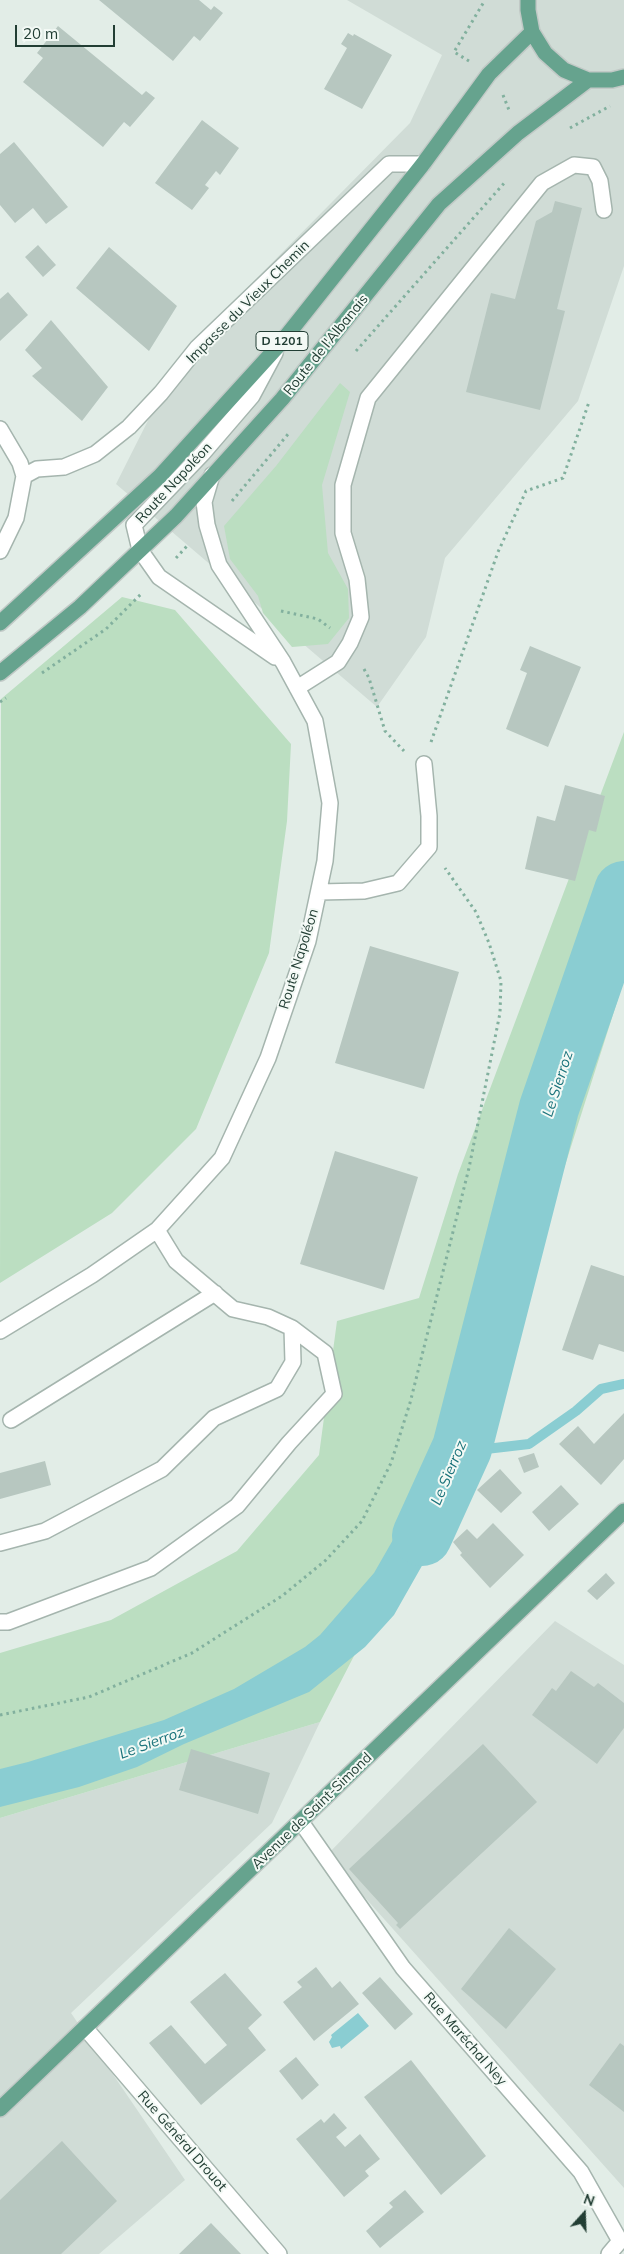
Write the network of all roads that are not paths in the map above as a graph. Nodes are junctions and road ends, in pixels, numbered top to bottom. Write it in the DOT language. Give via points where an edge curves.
graph roads {
  1 [pos="528,0"];
  2 [pos="532,32"];
  3 [pos="624,77"];
  4 [pos="588,80"];
  5 [pos="423,164"];
  6 [pos="604,210"];
  7 [pos="280,344"];
  8 [pos="0,429"];
  9 [pos="212,474"];
  10 [pos="24,476"];
  11 [pos="140,550"];
  12 [pos="0,551"];
  13 [pos="0,623"];
  14 [pos="283,662"];
  15 [pos="0,673"];
  16 [pos="298,688"];
  17 [pos="424,764"];
  18 [pos="319,892"];
  19 [pos="157,1230"];
  20 [pos="215,1293"];
  21 [pos="292,1328"];
  22 [pos="0,1331"];
  23 [pos="11,1420"];
  24 [pos="624,1511"];
  25 [pos="0,1543"];
  26 [pos="0,1622"];
  27 [pos="301,1822"];
  28 [pos="86,2029"];
  29 [pos="0,2109"];
  30 [pos="279,2254"];
  31 [pos="609,2254"];
  1 -- 2 [label="main road"];
  2 -- 4 [label="main road" via="545,54 564,70"];
  2 -- 5 [label="main road, D 1201" via="489,74"];
  3 -- 4 [label="main road"];
  4 -- 9 [label="main road, Route de l'Albanais / D 1201" via="518,133 439,204 282,399"];
  5 -- 7 [label="main road, D 1201"];
  5 -- 10 [label="street, Impasse du Vieux Chemin" via="389,164 198,348 129,428 95,454 64,467 37,470"];
  6 -- 16 [label="street" via="600,181 593,167 574,165 542,183 368,398 343,485 343,533 357,579 361,616 338,662"];
  7 -- 11 [label="street, Route Napoléon" via="252,396 134,525"];
  7 -- 13 [label="main road, D 1201" via="160,476"];
  8 -- 10 [label="street"];
  9 -- 11 [label="main road, Route de l'Albanais / D 1201" via="176,516"];
  9 -- 14 [label="street, Route Napoléon" via="204,502 219,565"];
  10 -- 12 [label="street" via="16,518"];
  11 -- 14 [label="street, Route Napoléon" via="158,577"];
  11 -- 15 [label="main road, Route de l'Albanais / D 1201" via="80,607"];
  14 -- 16 [label="street, Route Napoléon"];
  16 -- 18 [label="street, Route Napoléon" via="315,720 330,802"];
  17 -- 18 [label="street" via="429,848 398,883 364,891"];
  18 -- 19 [label="street, Route Napoléon" via="308,941 268,1058 222,1158"];
  19 -- 20 [label="street" via="176,1261"];
  19 -- 22 [label="street, Route Napoléon" via="92,1275"];
  20 -- 21 [label="street" via="233,1308 268,1317"];
  20 -- 23 [label="street"];
  21 -- 25 [label="street" via="293,1362 277,1389 214,1418 162,1469 45,1531"];
  21 -- 26 [label="street" via="325,1353 334,1394 237,1506 151,1568 8,1622"];
  24 -- 27 [label="main road, Avenue de Saint-Simond"];
  27 -- 28 [label="main road, Avenue de Saint-Simond"];
  27 -- 31 [label="street, Rue Maréchal Ney" via="403,1968 581,2172 620,2241"];
  28 -- 29 [label="main road, Avenue de Saint-Simond"];
  28 -- 30 [label="street, Rue Général Drouot"];
}
